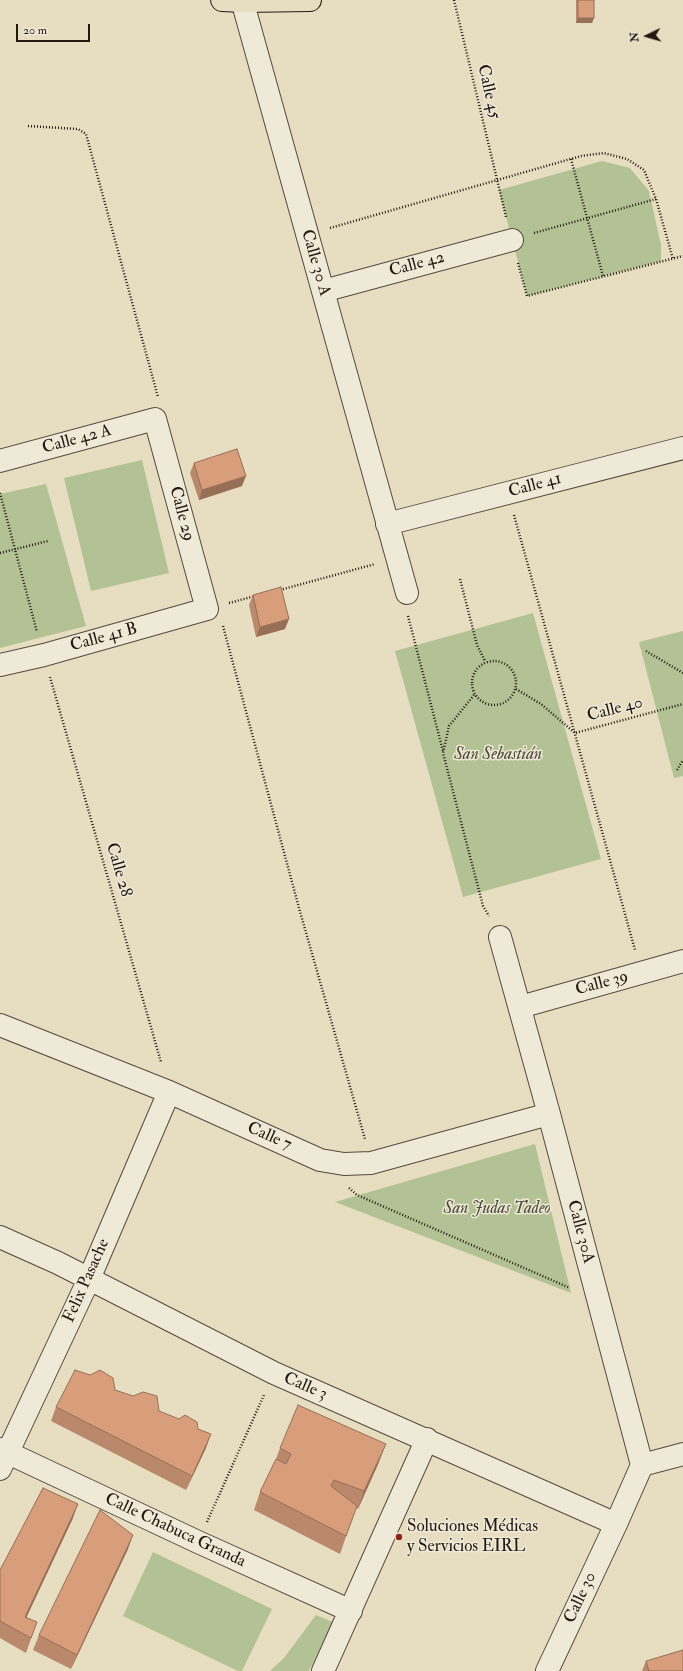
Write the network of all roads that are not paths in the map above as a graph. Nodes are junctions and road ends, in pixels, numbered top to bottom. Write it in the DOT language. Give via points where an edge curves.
graph roads {
  1 [pos="236,0"];
  2 [pos="310,0"];
  3 [pos="512,240"];
  4 [pos="323,291"];
  5 [pos="155,419"];
  6 [pos="683,448"];
  7 [pos="0,461"];
  8 [pos="387,524"];
  9 [pos="406,594"];
  10 [pos="212,608"];
  11 [pos="0,665"];
  12 [pos="500,937"];
  13 [pos="683,961"];
  14 [pos="520,1007"];
  15 [pos="0,1025"];
  16 [pos="169,1092"];
  17 [pos="549,1114"];
  18 [pos="0,1237"];
  19 [pos="89,1279"];
  20 [pos="426,1439"];
  21 [pos="683,1454"];
  22 [pos="3,1456"];
  23 [pos="642,1465"];
  24 [pos="616,1524"];
  25 [pos="351,1611"];
  26 [pos="323,1671"];
  27 [pos="547,1671"];
  1 -- 2 [label="main road"];
  1 -- 4 [label="street, Calle 30 A"];
  3 -- 4 [label="street, Calle 42"];
  4 -- 8 [label="street, Calle 30 A"];
  5 -- 7 [label="street, Calle 42 A"];
  5 -- 10 [label="street, Calle 29"];
  6 -- 8 [label="street, Calle 41"];
  8 -- 9 [label="street"];
  10 -- 11 [label="street, Calle 41 B"];
  12 -- 14 [label="street, Calle 30A"];
  13 -- 14 [label="street, Calle 39"];
  14 -- 17 [label="street, Calle 30A"];
  15 -- 16 [label="street, Calle 7"];
  16 -- 17 [label="street, Calle 7" via="320,1160 344,1164 371,1163"];
  16 -- 19 [label="street, Felix Pasache"];
  17 -- 23 [label="street, Calle 30A"];
  18 -- 19 [label="street, Calle 3"];
  19 -- 20 [label="street, Calle 3" via="274,1373"];
  19 -- 22 [label="street, Felix Pasache"];
  20 -- 24 [label="street, Calle 3"];
  20 -- 25 [label="street"];
  21 -- 23 [label="street"];
  22 -- 25 [label="street, Calle Chabuca Granda"];
  23 -- 24 [label="street"];
  24 -- 27 [label="street, Calle 30"];
  25 -- 26 [label="street"];
}
